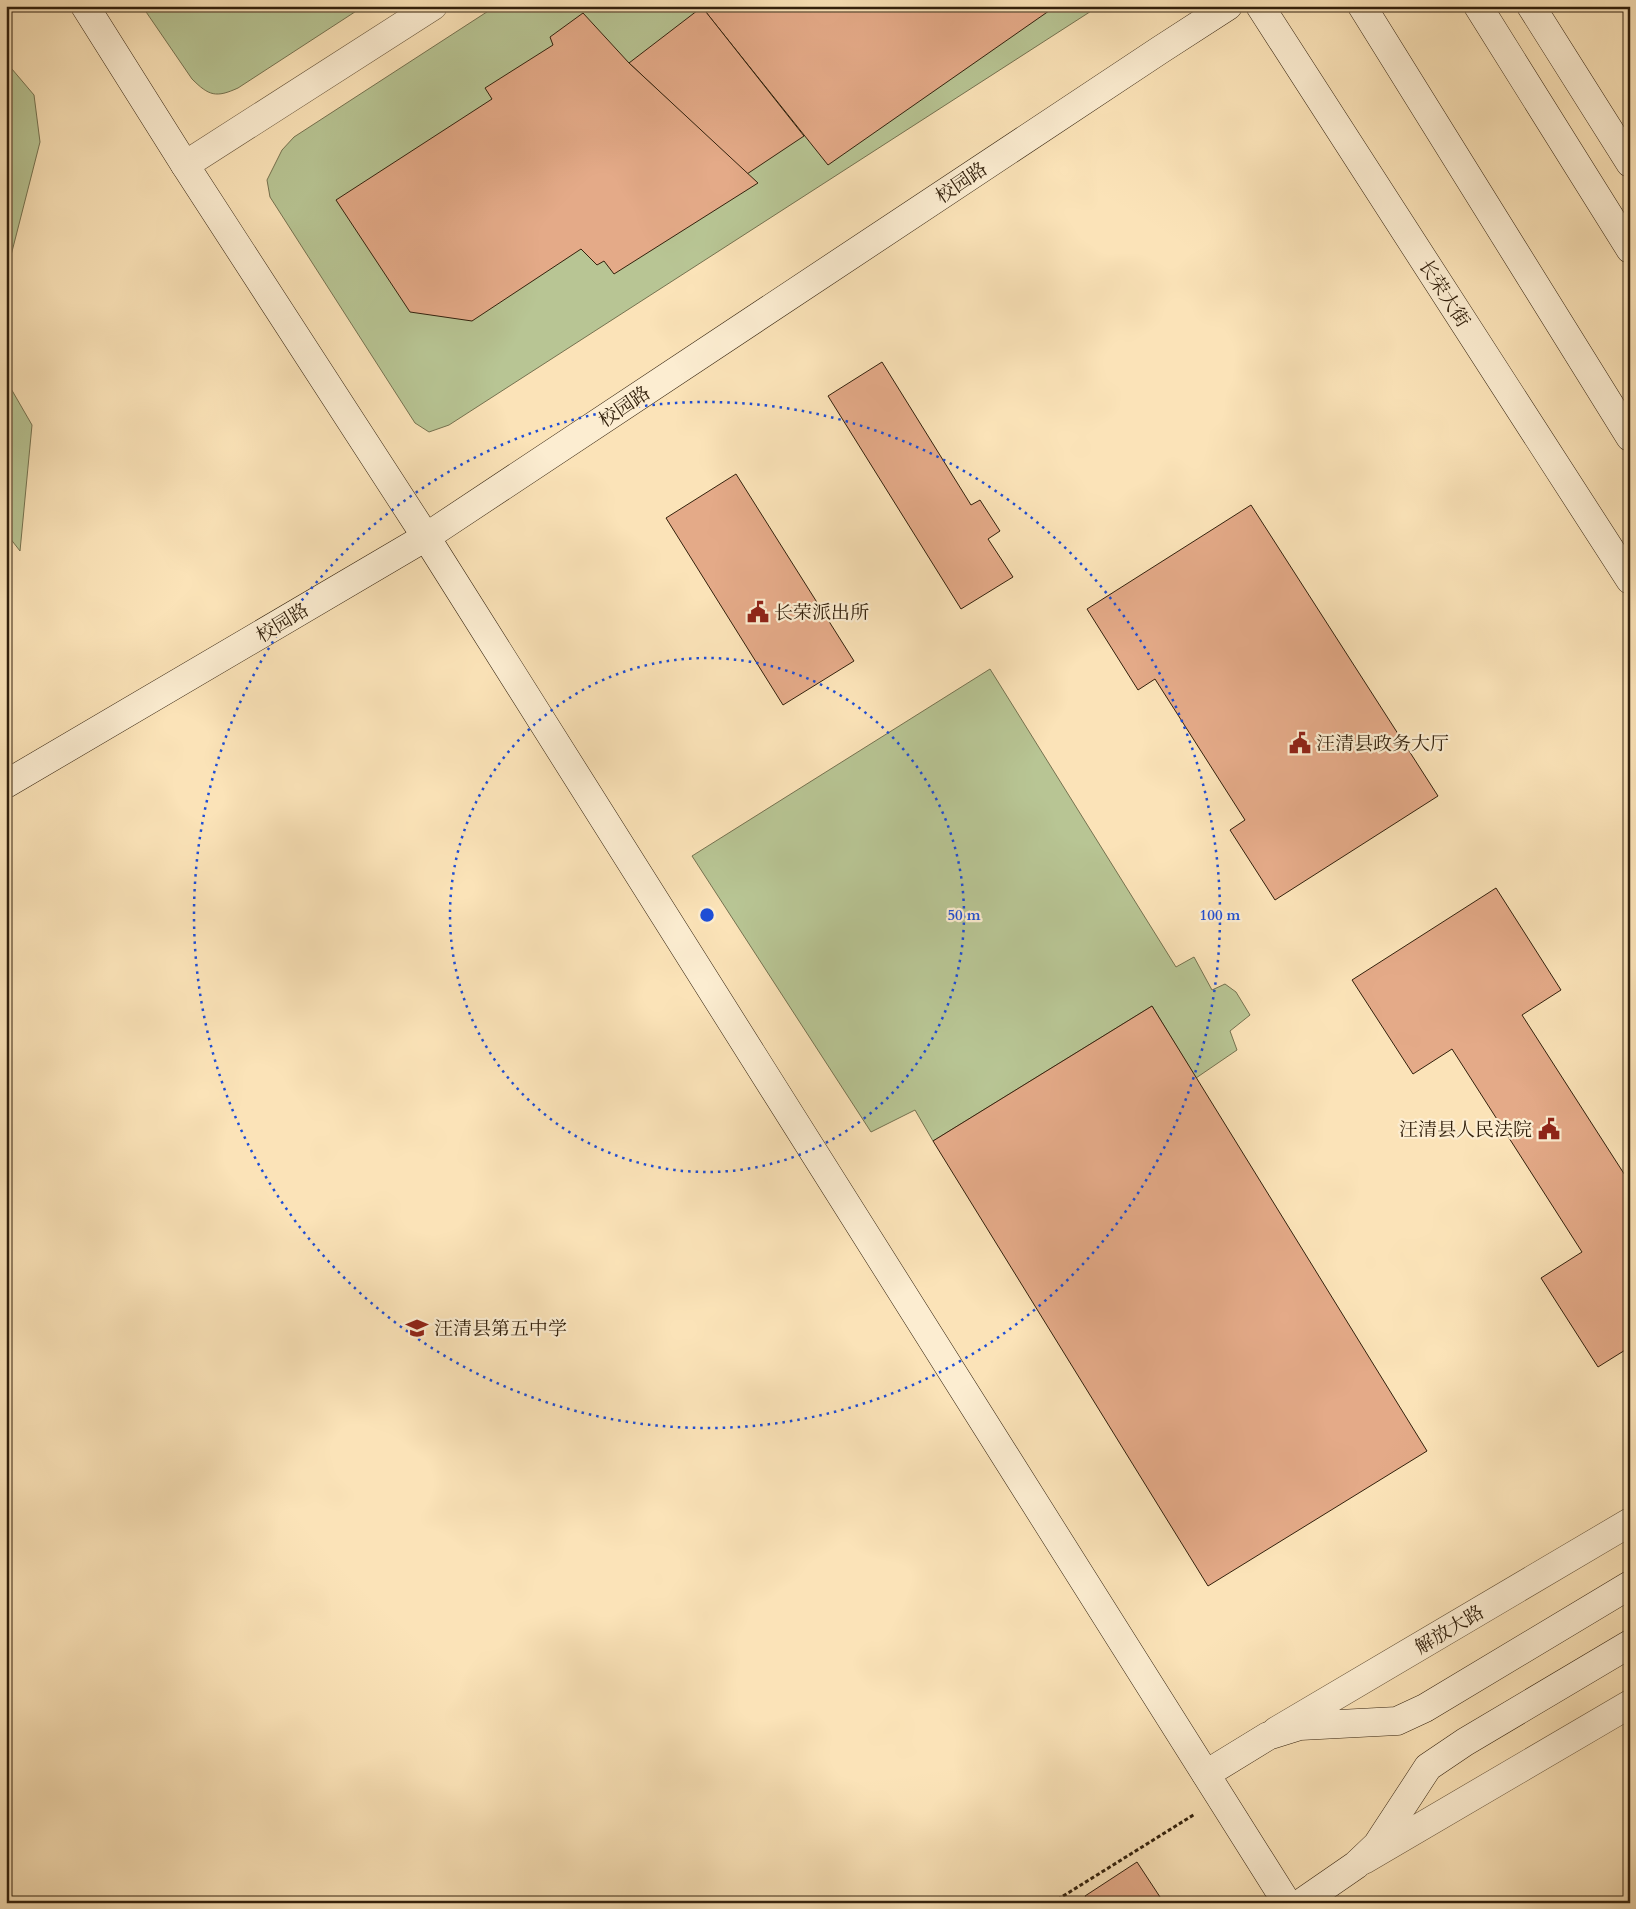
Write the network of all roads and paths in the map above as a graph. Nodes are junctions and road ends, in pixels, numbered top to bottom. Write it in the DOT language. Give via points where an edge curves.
graph roads {
  1 [pos="85,6"];
  2 [pos="433,6"];
  3 [pos="1228,6"];
  4 [pos="1260,6"];
  5 [pos="1362,6"];
  6 [pos="1478,6"];
  7 [pos="1531,6"];
  8 [pos="1630,163"];
  9 [pos="185,164"];
  10 [pos="1630,249"];
  11 [pos="1630,436"];
  12 [pos="426,537"];
  13 [pos="1630,580"];
  14 [pos="6,784"];
  15 [pos="1630,1522"];
  16 [pos="1630,1585"];
  17 [pos="1630,1644"];
  18 [pos="1630,1704"];
  19 [pos="1268,1736"];
  20 [pos="1206,1774"];
  21 [pos="1221,1798"];
  22 [pos="1356,1865"];
  23 [pos="1052,1903"];
  24 [pos="1287,1903"];
  25 [pos="1301,1903"];
  1 -- 9 [label="street"];
  2 -- 9 [label="street"];
  3 -- 12 [label="street, 校园路"];
  4 -- 13 [label="street, 长荣大街"];
  5 -- 11 [label="street"];
  6 -- 10 [label="street"];
  7 -- 8 [label="street"];
  9 -- 12 [label="street"];
  12 -- 14 [label="street, 校园路"];
  12 -- 20 [label="street"];
  15 -- 19 [label="street, 解放大路"];
  16 -- 19 [label="street, 解放大路" via="1425,1708 1397,1721 1300,1726"];
  17 -- 22 [label="street" via="1464,1742 1428,1767 1377,1845"];
  18 -- 22 [label="street"];
  19 -- 20 [label="street, 解放大路"];
  20 -- 21 [label="street"];
  21 -- 23 [label="path"];
  21 -- 24 [label="street"];
  22 -- 25 [label="street"];
}
